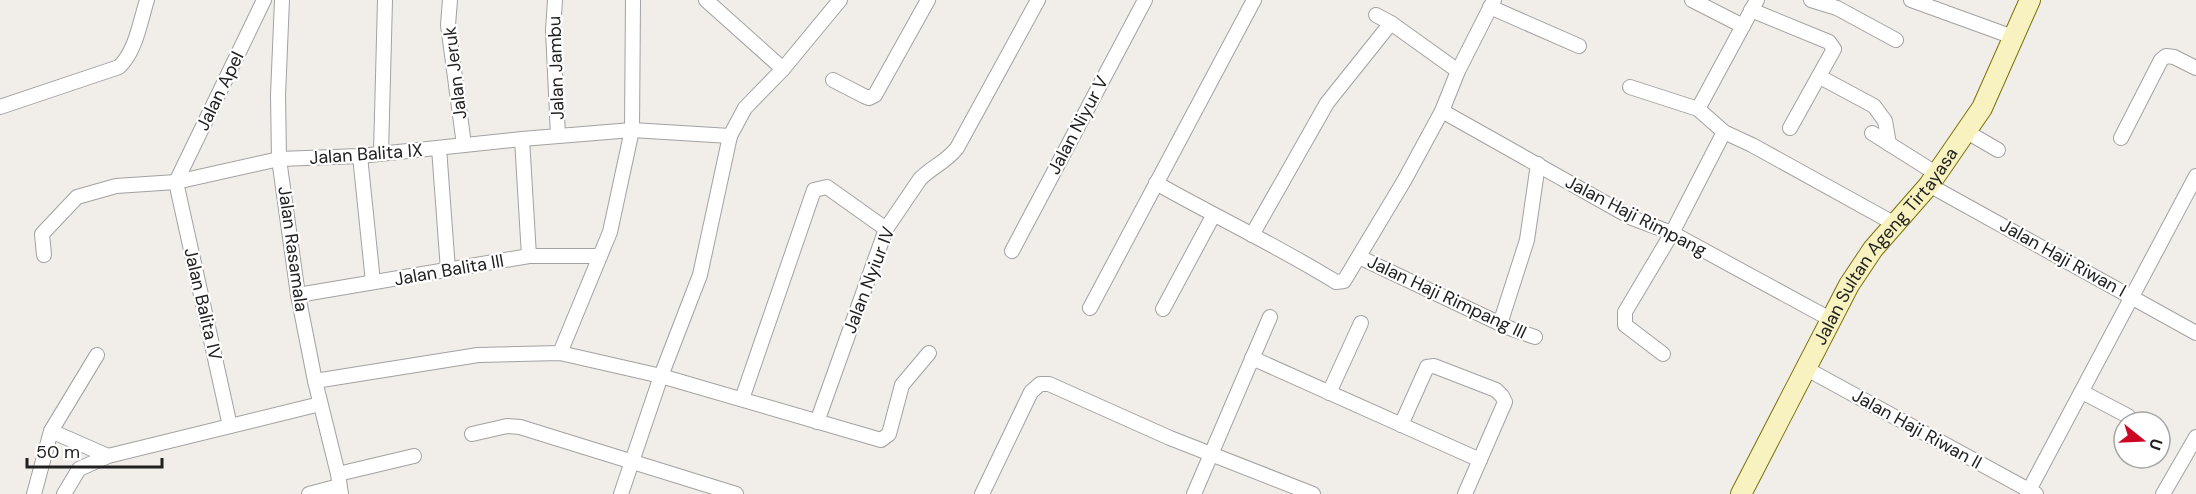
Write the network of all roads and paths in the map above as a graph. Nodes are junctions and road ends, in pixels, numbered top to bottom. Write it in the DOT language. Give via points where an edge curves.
graph roads {
  1 [pos="147,0"];
  2 [pos="264,0"];
  3 [pos="282,0"];
  4 [pos="385,0"];
  5 [pos="450,0"];
  6 [pos="555,0"];
  7 [pos="633,0"];
  8 [pos="706,0"];
  9 [pos="840,0"];
  10 [pos="928,0"];
  11 [pos="1038,0"];
  12 [pos="1145,0"];
  13 [pos="1254,0"];
  14 [pos="1692,0"];
  15 [pos="1811,0"];
  16 [pos="1911,0"];
  17 [pos="2030,0"];
  18 [pos="1492,3"];
  19 [pos="1754,5"];
  20 [pos="1376,15"];
  21 [pos="1391,23"];
  22 [pos="1743,26"];
  23 [pos="2013,38"];
  24 [pos="1896,40"];
  25 [pos="1579,46"];
  26 [pos="2196,68"];
  27 [pos="783,69"];
  28 [pos="1458,71"];
  29 [pos="1820,77"];
  30 [pos="833,80"];
  31 [pos="1630,87"];
  32 [pos="0,107"];
  33 [pos="1698,109"];
  34 [pos="1442,111"];
  35 [pos="1790,128"];
  36 [pos="633,130"];
  37 [pos="1724,132"];
  38 [pos="1967,132"];
  39 [pos="1872,133"];
  40 [pos="558,136"];
  41 [pos="730,136"];
  42 [pos="2121,138"];
  43 [pos="522,139"];
  44 [pos="1889,144"];
  45 [pos="464,145"];
  46 [pos="439,148"];
  47 [pos="1998,150"];
  48 [pos="381,153"];
  49 [pos="360,156"];
  50 [pos="279,159"];
  51 [pos="1538,165"];
  52 [pos="2196,176"];
  53 [pos="1933,179"];
  54 [pos="176,182"];
  55 [pos="1156,183"];
  56 [pos="1213,216"];
  57 [pos="1895,224"];
  58 [pos="886,229"];
  59 [pos="1672,233"];
  60 [pos="1252,235"];
  61 [pos="1012,251"];
  62 [pos="44,255"];
  63 [pos="529,256"];
  64 [pos="600,256"];
  65 [pos="1359,257"];
  66 [pos="448,270"];
  67 [pos="373,282"];
  68 [pos="298,295"];
  69 [pos="2133,297"];
  70 [pos="1090,308"];
  71 [pos="1163,309"];
  72 [pos="1269,316"];
  73 [pos="1830,319"];
  74 [pos="1361,323"];
  75 [pos="1500,324"];
  76 [pos="2196,333"];
  77 [pos="1534,337"];
  78 [pos="560,353"];
  79 [pos="929,353"];
  80 [pos="1663,354"];
  81 [pos="97,355"];
  82 [pos="1252,358"];
  83 [pos="1805,369"];
  84 [pos="661,376"];
  85 [pos="315,381"];
  86 [pos="2082,392"];
  87 [pos="1329,393"];
  88 [pos="742,399"];
  89 [pos="321,404"];
  90 [pos="2116,410"];
  91 [pos="817,422"];
  92 [pos="1401,425"];
  93 [pos="230,426"];
  94 [pos="51,431"];
  95 [pos="472,434"];
  96 [pos="2196,436"];
  97 [pos="1212,454"];
  98 [pos="108,456"];
  99 [pos="414,456"];
  100 [pos="1480,460"];
  101 [pos="633,462"];
  102 [pos="339,485"];
  103 [pos="2031,493"];
  104 [pos="34,494"];
  105 [pos="64,494"];
  106 [pos="309,494"];
  107 [pos="621,494"];
  108 [pos="736,494"];
  109 [pos="982,494"];
  110 [pos="1194,494"];
  111 [pos="1313,494"];
  112 [pos="1465,494"];
  113 [pos="1741,494"];
  114 [pos="2163,494"];
  1 -- 32 [label="street" via="132,50 119,67"];
  2 -- 54 [label="street, Jalan Apel"];
  3 -- 50 [label="street, Jalan Rasamala"];
  4 -- 48 [label="street"];
  5 -- 45 [label="street, Jalan Jeruk" via="448,25"];
  6 -- 40 [label="street, Jalan Jambu"];
  7 -- 36 [label="street"];
  8 -- 27 [label="street"];
  9 -- 27 [label="street"];
  10 -- 30 [label="street" via="874,95 869,98"];
  11 -- 58 [label="street, Jalan Nyiur IV" via="957,148 948,160 920,179"];
  12 -- 61 [label="street, Jalan Niyur V"];
  13 -- 55 [label="street"];
  14 -- 22 [label="street"];
  15 -- 24 [label="street" via="1838,8"];
  16 -- 23 [label="street"];
  17 -- 23 [label="main road, Jalan Sultan Ageng Tirtayasa"];
  18 -- 25 [label="street"];
  18 -- 28 [label="street"];
  19 -- 22 [label="street"];
  19 -- 29 [label="street" via="1829,42 1834,49"];
  20 -- 21 [label="street"];
  21 -- 28 [label="street"];
  21 -- 60 [label="street" via="1327,103"];
  22 -- 33 [label="street"];
  23 -- 38 [label="main road, Jalan Sultan Ageng Tirtayasa"];
  26 -- 42 [label="street" via="2174,57 2161,60"];
  27 -- 41 [label="street" via="745,108"];
  28 -- 34 [label="street"];
  29 -- 35 [label="street"];
  29 -- 44 [label="street" via="1874,106 1885,121"];
  31 -- 33 [label="street"];
  33 -- 37 [label="street"];
  34 -- 51 [label="street, Jalan Haji Rimpang"];
  34 -- 65 [label="street"];
  36 -- 40 [label="street, Jalan Balita IX"];
  36 -- 41 [label="street, Jalan Balita IX"];
  36 -- 64 [label="street" via="610,232"];
  37 -- 57 [label="street"];
  37 -- 59 [label="street"];
  38 -- 47 [label="street"];
  38 -- 53 [label="main road, Jalan Sultan Ageng Tirtayasa"];
  39 -- 44 [label="street, Jalan Haji Riwan I"];
  40 -- 43 [label="street, Jalan Balita IX"];
  41 -- 84 [label="street" via="700,275"];
  43 -- 45 [label="street, Jalan Balita IX"];
  43 -- 63 [label="street"];
  44 -- 53 [label="street, Jalan Haji Riwan I"];
  45 -- 46 [label="street, Jalan Balita IX"];
  46 -- 48 [label="street, Jalan Balita IX"];
  46 -- 66 [label="street"];
  48 -- 49 [label="street, Jalan Balita IX"];
  49 -- 50 [label="street, Jalan Balita IX"];
  49 -- 67 [label="street"];
  50 -- 54 [label="street, Jalan Balita IX"];
  50 -- 68 [label="street, Jalan Rasamala"];
  51 -- 59 [label="street, Jalan Haji Rimpang" via="1632,218"];
  51 -- 75 [label="street" via="1527,240"];
  52 -- 69 [label="street"];
  53 -- 57 [label="main road, Jalan Sultan Ageng Tirtayasa"];
  53 -- 69 [label="street, Jalan Haji Riwan I"];
  54 -- 62 [label="street, Jalan Balita IX" via="116,186 77,196 42,234"];
  54 -- 93 [label="street, Jalan Balita IV"];
  55 -- 56 [label="street"];
  55 -- 70 [label="street"];
  56 -- 60 [label="street"];
  56 -- 71 [label="street"];
  57 -- 73 [label="main road, Jalan Sultan Ageng Tirtayasa" via="1873,249"];
  58 -- 88 [label="street" via="827,187 814,190"];
  58 -- 91 [label="street, Jalan Nyiur IV"];
  59 -- 73 [label="street, Jalan Haji Rimpang"];
  59 -- 80 [label="street" via="1625,312 1625,325"];
  60 -- 65 [label="street" via="1336,282 1344,281"];
  63 -- 64 [label="street, Jalan Balita III"];
  63 -- 66 [label="street, Jalan Balita III"];
  64 -- 78 [label="street"];
  65 -- 75 [label="street, Jalan Haji Rimpang III"];
  66 -- 67 [label="street, Jalan Balita III"];
  67 -- 68 [label="street, Jalan Balita III"];
  68 -- 85 [label="street, Jalan Rasamala"];
  69 -- 76 [label="street, Jalan Haji Riwan I"];
  69 -- 86 [label="street"];
  72 -- 82 [label="street"];
  73 -- 83 [label="main road, Jalan Sultan Ageng Tirtayasa"];
  74 -- 87 [label="street"];
  75 -- 77 [label="street, Jalan Haji Rimpang III"];
  78 -- 84 [label="street"];
  78 -- 85 [label="street" via="478,355"];
  79 -- 91 [label="street" via="902,385 886,438 881,440"];
  81 -- 94 [label="street"];
  82 -- 87 [label="street"];
  82 -- 97 [label="street"];
  83 -- 103 [label="street, Jalan Haji Riwan II"];
  83 -- 113 [label="main road, Jalan Sultan Ageng Tirtayasa"];
  84 -- 88 [label="street"];
  84 -- 101 [label="street"];
  85 -- 89 [label="street, Jalan Rasamala"];
  86 -- 90 [label="street"];
  86 -- 103 [label="street"];
  87 -- 92 [label="street"];
  88 -- 91 [label="street"];
  89 -- 93 [label="street"];
  89 -- 102 [label="street, Jalan Rasamala"];
  92 -- 100 [label="street"];
  92 -- 100 [label="street" via="1427,368 1443,368 1496,390 1505,402"];
  93 -- 98 [label="street"];
  94 -- 98 [label="street"];
  94 -- 104 [label="street"];
  95 -- 101 [label="street" via="520,427"];
  96 -- 114 [label="street"];
  97 -- 109 [label="street" via="1048,384 1040,384 1031,392"];
  97 -- 110 [label="street"];
  97 -- 111 [label="street"];
  98 -- 105 [label="street" via="79,469"];
  99 -- 102 [label="street"];
  100 -- 112 [label="street"];
  101 -- 107 [label="street"];
  101 -- 108 [label="street"];
  102 -- 106 [label="street"];
}
